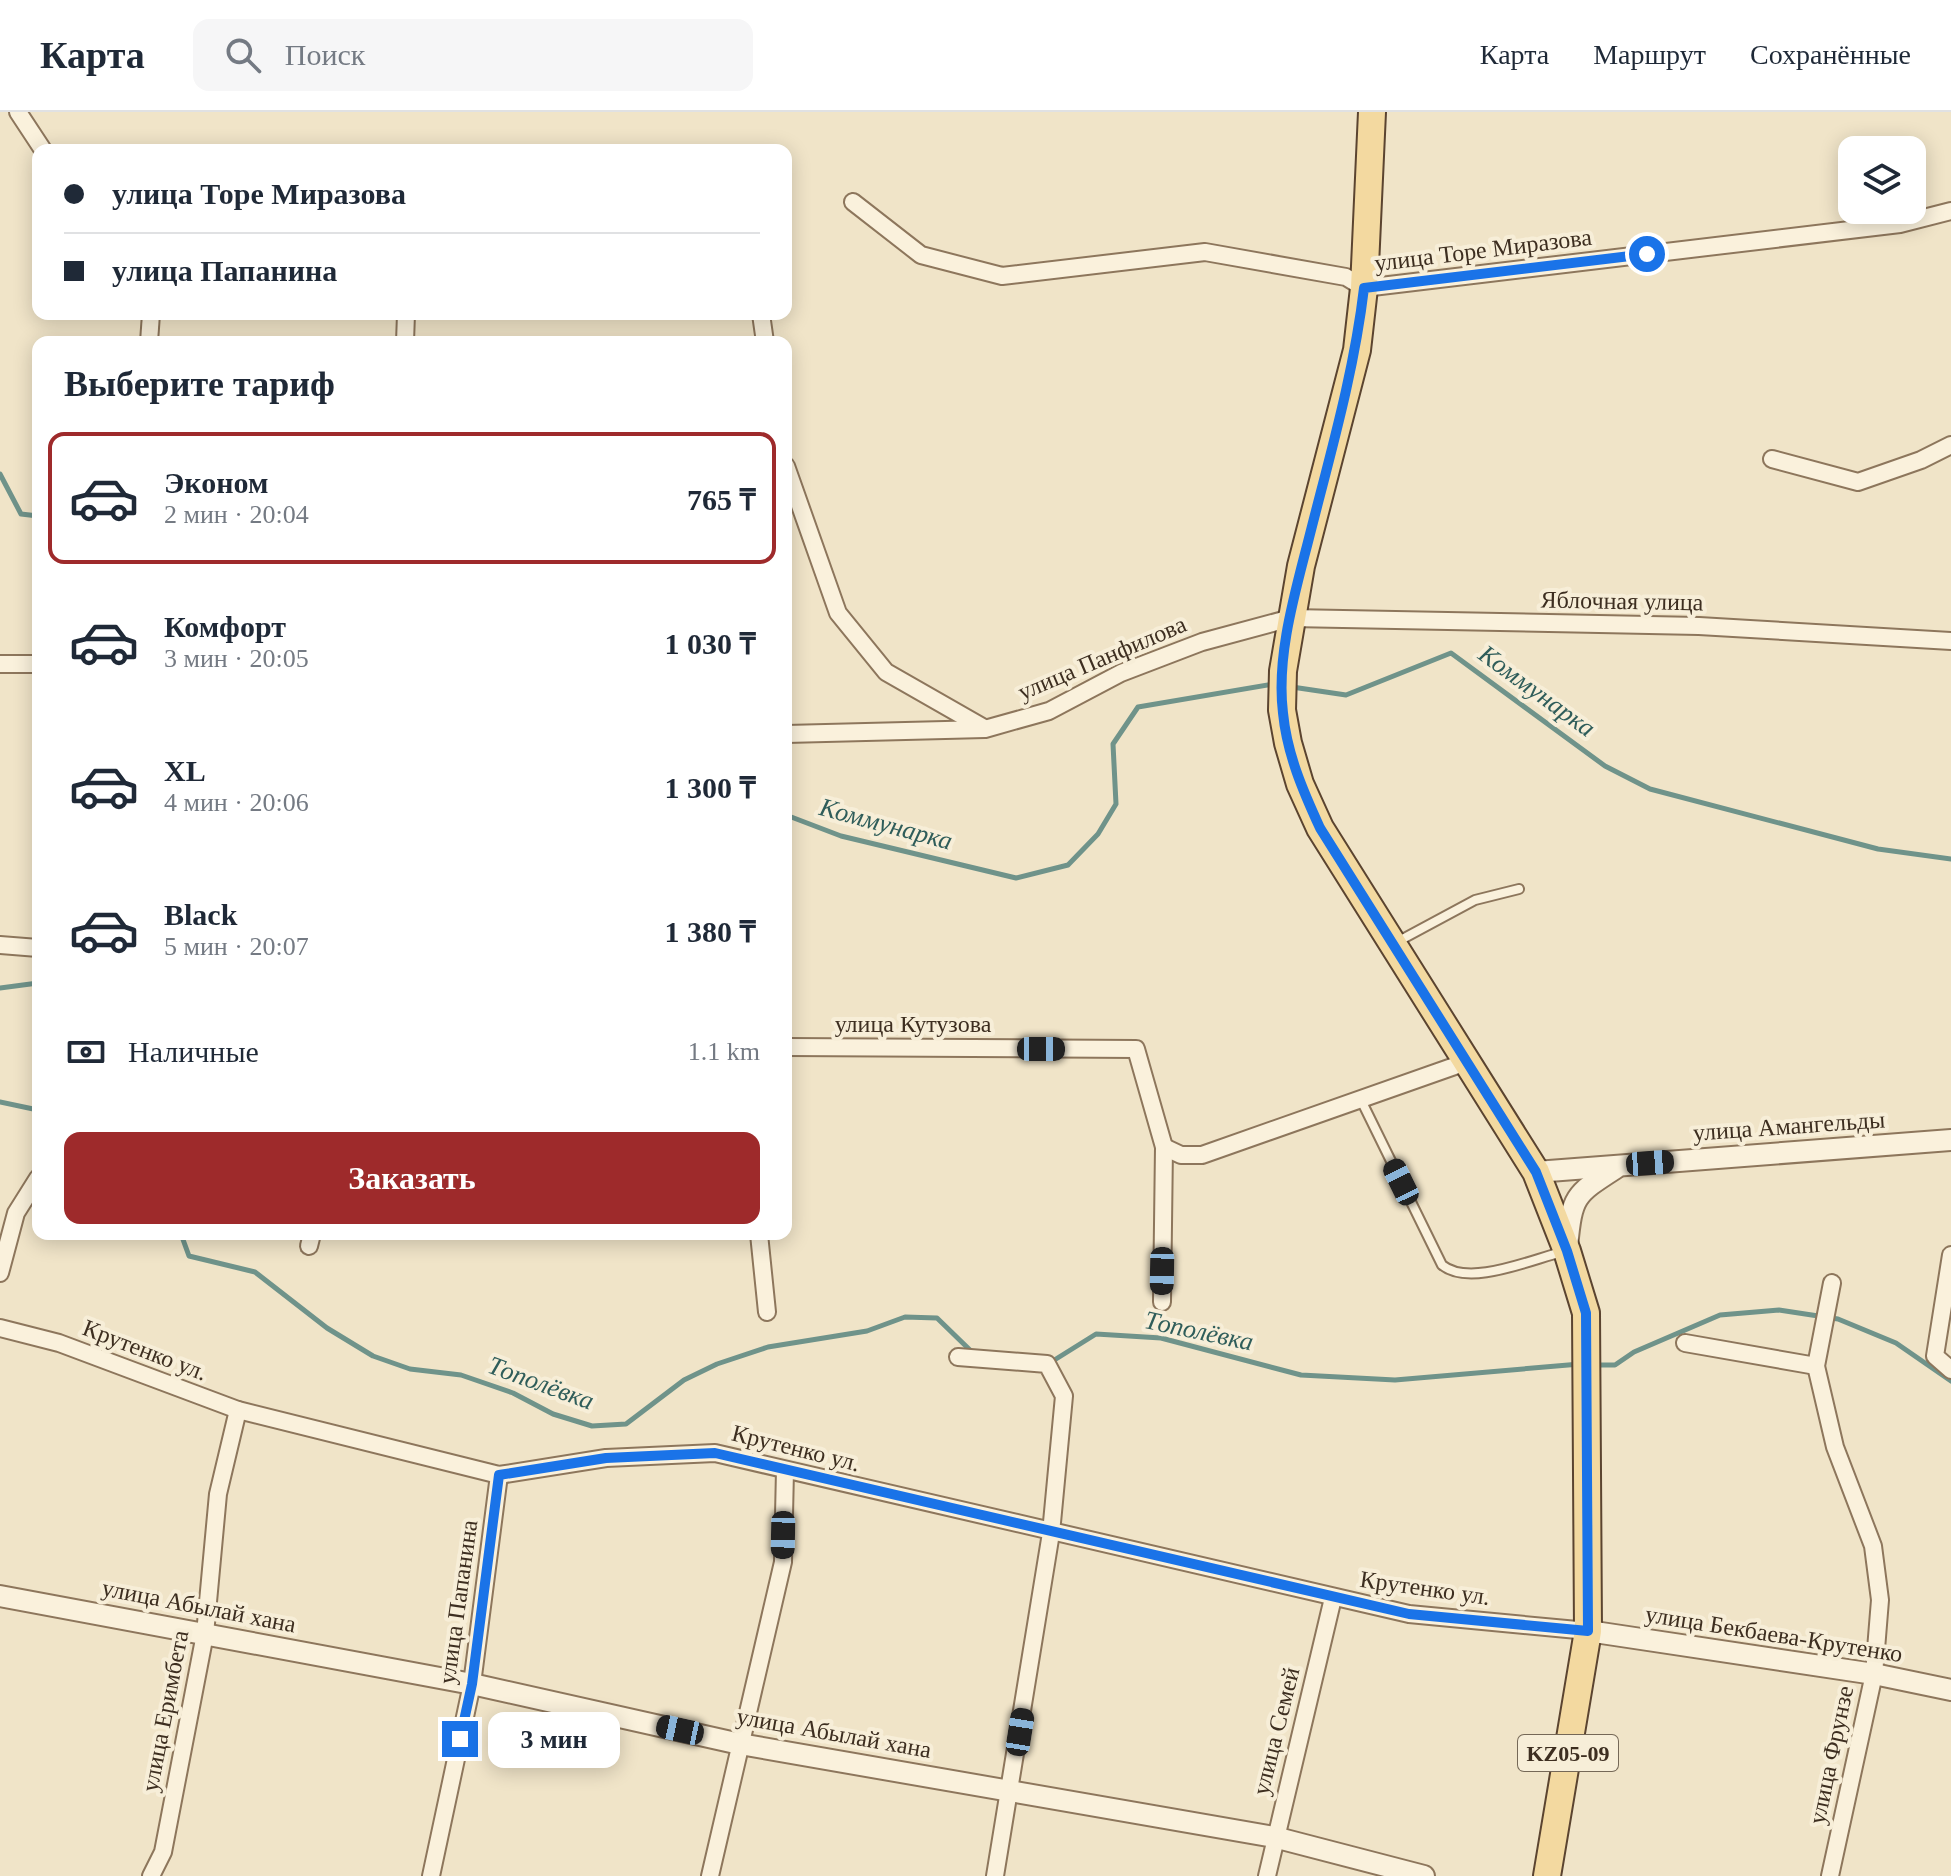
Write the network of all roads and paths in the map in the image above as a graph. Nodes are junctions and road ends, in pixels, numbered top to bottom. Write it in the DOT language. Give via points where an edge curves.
graph roads {
  1 [pos="18,112"];
  2 [pos="1372,112"];
  3 [pos="39,144"];
  4 [pos="853,202"];
  5 [pos="1951,211"];
  6 [pos="1364,288"];
  7 [pos="1951,445"];
  8 [pos="1772,459"];
  9 [pos="792,483"];
  10 [pos="1291,618"];
  11 [pos="1951,641"];
  12 [pos="0,664"];
  13 [pos="32,664"];
  14 [pos="985,729"];
  15 [pos="792,734"];
  16 [pos="1519,889"];
  17 [pos="0,945"];
  18 [pos="1391,946"];
  19 [pos="32,948"];
  20 [pos="792,1047"];
  21 [pos="1469,1061"];
  22 [pos="1360,1099"];
  23 [pos="1951,1140"];
  24 [pos="1164,1147"];
  25 [pos="1620,1165"];
  26 [pos="1536,1172"];
  27 [pos="32,1188"];
  28 [pos="760,1240"];
  29 [pos="1567,1251"];
  30 [pos="1951,1255"];
  31 [pos="0,1273"];
  32 [pos="1832,1283"];
  33 [pos="1162,1302"];
  34 [pos="767,1312"];
  35 [pos="0,1328"];
  36 [pos="1685,1343"];
  37 [pos="958,1357"];
  38 [pos="1816,1366"];
  39 [pos="1951,1370"];
  40 [pos="238,1410"];
  41 [pos="785,1470"];
  42 [pos="499,1475"];
  43 [pos="1051,1533"];
  44 [pos="0,1596"];
  45 [pos="1333,1598"];
  46 [pos="1588,1631"];
  47 [pos="205,1634"];
  48 [pos="1874,1674"];
  49 [pos="472,1684"];
  50 [pos="1951,1690"];
  51 [pos="740,1744"];
  52 [pos="1011,1789"];
  53 [pos="1274,1837"];
  54 [pos="151,1876"];
  55 [pos="431,1876"];
  56 [pos="710,1876"];
  57 [pos="995,1876"];
  58 [pos="1267,1876"];
  59 [pos="1424,1876"];
  60 [pos="1547,1876"];
  61 [pos="1830,1876"];
  1 -- 3 [label="street"];
  2 -- 6 [label="main road, KZ05-09"];
  4 -- 6 [label="street, улица Торе Миразова" via="921,255 1002,276 1205,252 1346,277"];
  5 -- 6 [label="street, улица Торе Миразова" via="1900,224"];
  6 -- 10 [label="main road, KZ05-09" via="1357,350"];
  7 -- 8 [label="street" via="1858,482"];
  9 -- 14 [label="street" via="838,613 886,672"];
  10 -- 11 [label="street, Яблочная улица" via="1699,626"];
  10 -- 14 [label="street, улица Панфилова" via="1202,642 1121,673 1049,711"];
  10 -- 18 [label="main road, KZ05-09" via="1282,710 1300,784 1320,828"];
  12 -- 13 [label="street"];
  14 -- 15 [label="street, улица Панфилова"];
  16 -- 18 [label="lane" via="1475,900"];
  17 -- 19 [label="street"];
  18 -- 21 [label="main road, KZ05-09"];
  20 -- 24 [label="street, улица Кутузова" via="1136,1049"];
  21 -- 22 [label="street"];
  21 -- 26 [label="main road, KZ05-09"];
  22 -- 24 [label="street" via="1202,1155 1181,1155"];
  22 -- 29 [label="lane" via="1442,1265 1451,1272 1474,1274"];
  23 -- 25 [label="street, улица Амангельды"];
  24 -- 33 [label="street"];
  25 -- 26 [label="street, улица Амангельды"];
  25 -- 29 [label="street" via="1579,1192"];
  26 -- 29 [label="main road, KZ05-09"];
  27 -- 31 [label="street" via="16,1213"];
  28 -- 34 [label="street"];
  29 -- 46 [label="main road, KZ05-09" via="1586,1313"];
  30 -- 39 [label="street" via="1935,1356"];
  32 -- 38 [label="street, улица Фрунзе"];
  35 -- 40 [label="street, Крутенко ул." via="59,1343"];
  36 -- 38 [label="street"];
  37 -- 43 [label="street" via="1047,1364 1064,1396"];
  38 -- 48 [label="street, улица Фрунзе" via="1835,1447 1873,1546 1880,1600"];
  40 -- 42 [label="street, Крутенко ул."];
  40 -- 47 [label="street, улица Еримбета" via="218,1494"];
  41 -- 42 [label="street, Крутенко ул." via="715,1453 606,1458"];
  41 -- 43 [label="street, Крутенко ул."];
  41 -- 51 [label="street" via="783,1562"];
  42 -- 49 [label="street, улица Папанина"];
  43 -- 45 [label="street, Крутенко ул."];
  43 -- 52 [label="street"];
  44 -- 47 [label="street, улица Абылай хана"];
  45 -- 46 [label="street, Крутенко ул." via="1409,1614"];
  45 -- 53 [label="street, улица Семей"];
  46 -- 48 [label="street, улица Бекбаева-Крутенко"];
  46 -- 60 [label="main road, KZ05-09"];
  47 -- 49 [label="street, улица Абылай хана"];
  47 -- 54 [label="street, улица Еримбета" via="163,1852"];
  48 -- 50 [label="street, улица Бекбаева-Крутенко"];
  48 -- 61 [label="street, улица Фрунзе"];
  49 -- 51 [label="street, улица Абылай хана"];
  49 -- 55 [label="street, улица Папанина"];
  51 -- 52 [label="street, улица Абылай хана"];
  51 -- 56 [label="street"];
  52 -- 53 [label="street, улица Абылай хана"];
  52 -- 57 [label="street"];
  53 -- 58 [label="street, улица Семей"];
  53 -- 59 [label="street, улица Абылай хана"];
}
